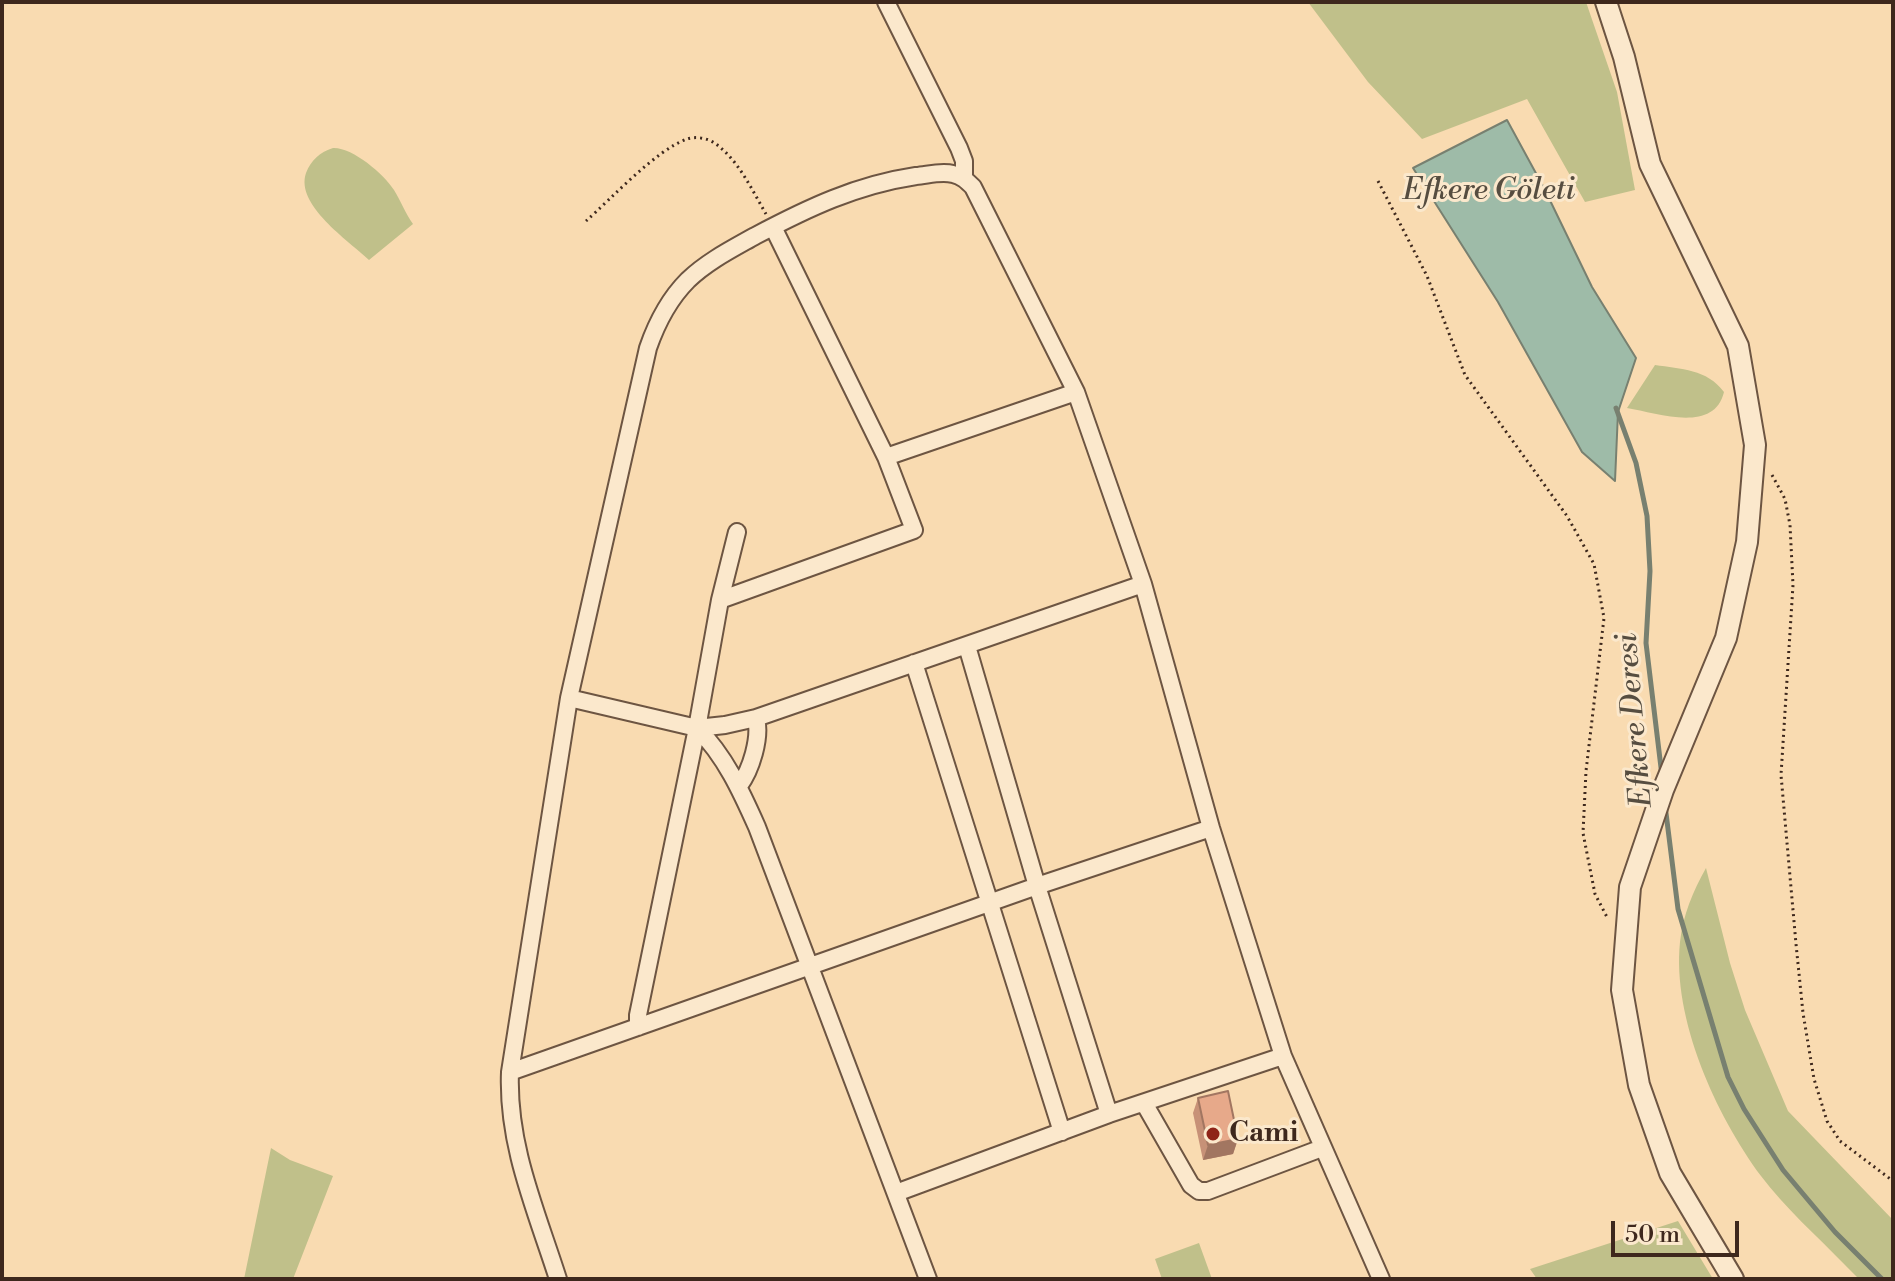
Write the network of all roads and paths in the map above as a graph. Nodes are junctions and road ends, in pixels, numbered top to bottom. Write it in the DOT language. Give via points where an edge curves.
graph roads {
  1 [pos="886,2"];
  2 [pos="1606,2"];
  3 [pos="964,178"];
  4 [pos="1378,181"];
  5 [pos="586,221"];
  6 [pos="773,227"];
  7 [pos="1076,392"];
  8 [pos="886,457"];
  9 [pos="1755,457"];
  10 [pos="737,532"];
  11 [pos="1143,584"];
  12 [pos="720,600"];
  13 [pos="967,646"];
  14 [pos="914,663"];
  15 [pos="569,698"];
  16 [pos="756,718"];
  17 [pos="697,728"];
  18 [pos="739,786"];
  19 [pos="1211,828"];
  20 [pos="1037,886"];
  21 [pos="989,904"];
  22 [pos="1625,955"];
  23 [pos="809,968"];
  24 [pos="638,1027"];
  25 [pos="1283,1056"];
  26 [pos="510,1072"];
  27 [pos="1144,1103"];
  28 [pos="1109,1114"];
  29 [pos="1062,1132"];
  30 [pos="1322,1148"];
  31 [pos="1893,1181"];
  32 [pos="896,1193"];
  33 [pos="558,1279"];
  34 [pos="928,1279"];
  35 [pos="1381,1279"];
  36 [pos="1733,1279"];
  1 -- 3 [label="street" via="959,148"];
  2 -- 9 [label="street" via="1650,164 1738,346"];
  3 -- 6 [label="street" via="951,173 889,180 832,197"];
  3 -- 7 [label="street" via="981,201"];
  4 -- 22 [label="path" via="1427,276 1465,375 1567,516 1594,564 1604,618 1583,833 1595,894"];
  5 -- 6 [label="path" via="666,149 700,138 715,143 731,159"];
  6 -- 8 [label="street"];
  6 -- 15 [label="street" via="696,273 654,329"];
  7 -- 8 [label="street"];
  7 -- 11 [label="street"];
  8 -- 12 [label="street" via="914,530"];
  9 -- 22 [label="street" via="1747,542 1726,638 1663,790 1630,887"];
  9 -- 31 [label="path" via="1785,499 1790,525 1793,585 1781,775 1814,1079 1827,1121 1840,1141"];
  10 -- 12 [label="street"];
  11 -- 13 [label="street"];
  11 -- 19 [label="street"];
  12 -- 17 [label="street"];
  13 -- 14 [label="street"];
  13 -- 20 [label="street"];
  14 -- 16 [label="street"];
  14 -- 21 [label="street"];
  15 -- 17 [label="street"];
  15 -- 26 [label="street"];
  16 -- 17 [label="street"];
  16 -- 18 [label="street" via="759,729"];
  17 -- 18 [label="street" via="715,746"];
  17 -- 24 [label="street"];
  18 -- 23 [label="street"];
  19 -- 20 [label="street"];
  19 -- 25 [label="street"];
  20 -- 21 [label="street"];
  20 -- 28 [label="street"];
  21 -- 23 [label="street"];
  21 -- 29 [label="street"];
  22 -- 36 [label="street" via="1622,990 1639,1085 1670,1173"];
  23 -- 24 [label="street"];
  23 -- 32 [label="street"];
  24 -- 26 [label="street"];
  25 -- 27 [label="street"];
  25 -- 30 [label="street"];
  26 -- 33 [label="street" via="514,1144"];
  27 -- 28 [label="street"];
  27 -- 30 [label="street" via="1199,1191"];
  28 -- 29 [label="street"];
  29 -- 32 [label="street"];
  30 -- 35 [label="street"];
  32 -- 34 [label="street"];
}
